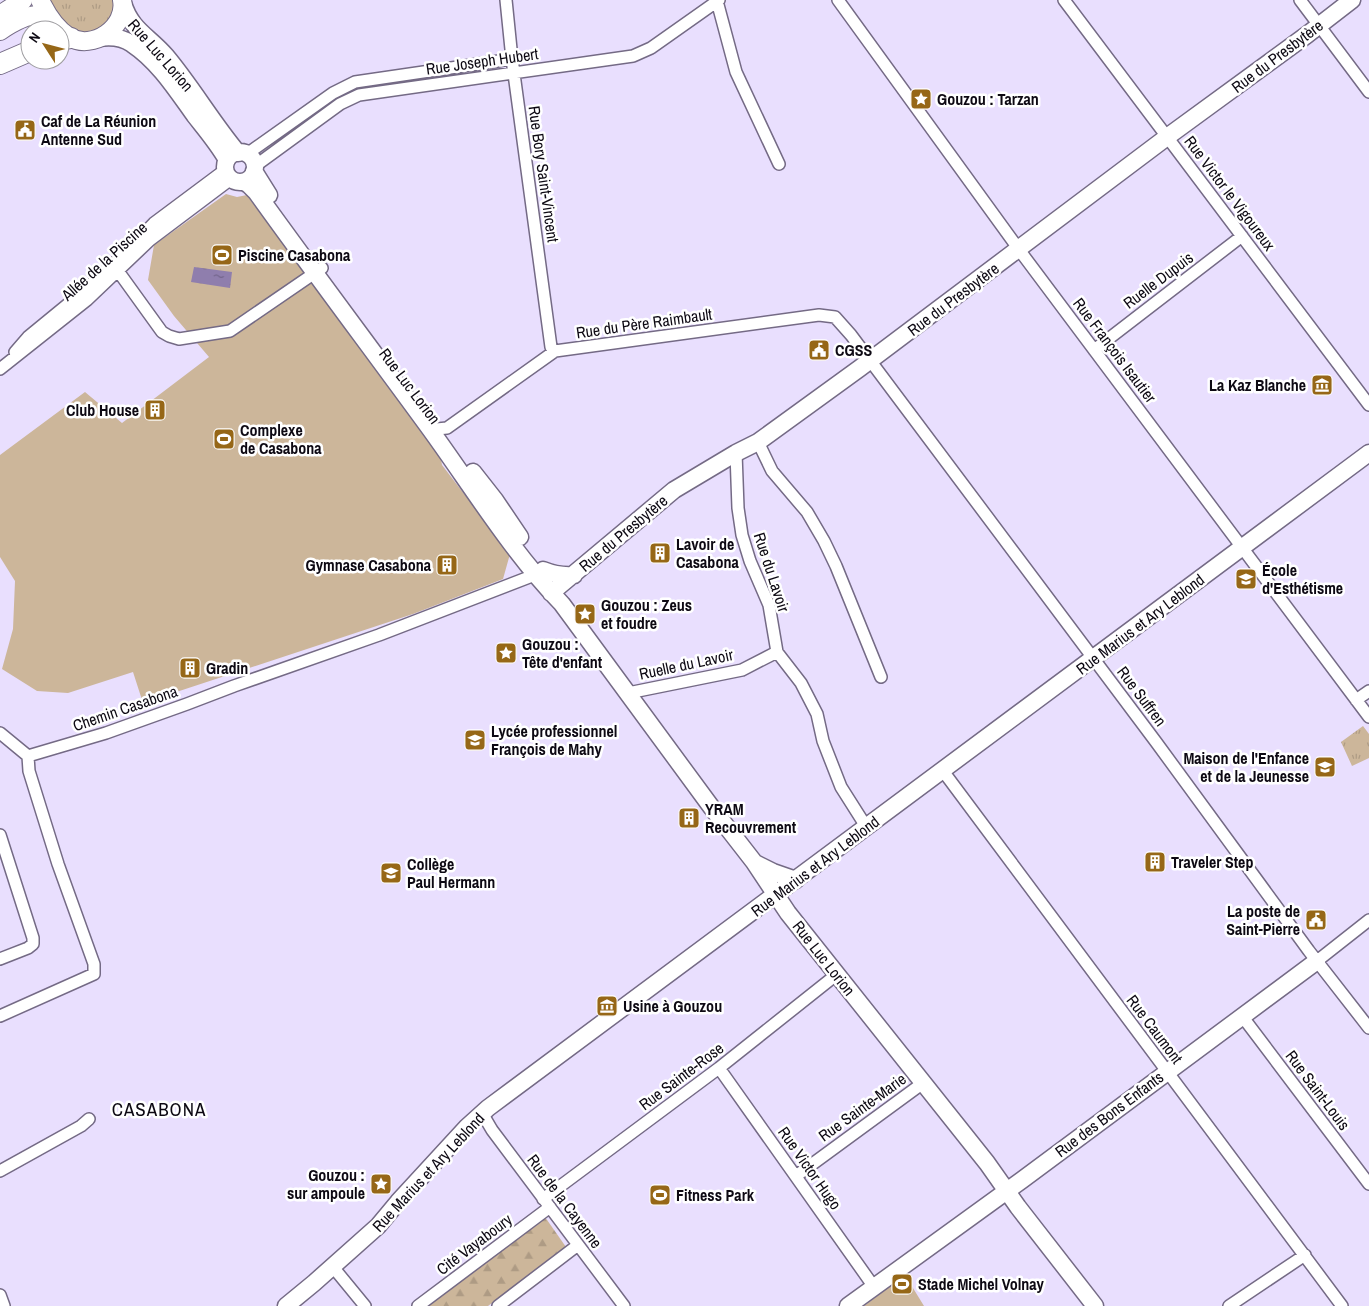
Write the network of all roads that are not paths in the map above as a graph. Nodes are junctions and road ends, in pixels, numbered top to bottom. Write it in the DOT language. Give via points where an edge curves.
graph roads {
  1 [pos="22,0"];
  2 [pos="27,0"];
  3 [pos="40,0"];
  4 [pos="506,0"];
  5 [pos="838,0"];
  6 [pos="1064,0"];
  7 [pos="1300,0"];
  8 [pos="1352,0"];
  9 [pos="718,1"];
  10 [pos="123,2"];
  11 [pos="48,16"];
  12 [pos="51,20"];
  13 [pos="2,25"];
  14 [pos="1319,25"];
  15 [pos="99,38"];
  16 [pos="70,39"];
  17 [pos="20,55"];
  18 [pos="512,59"];
  19 [pos="0,64"];
  20 [pos="515,73"];
  21 [pos="1369,92"];
  22 [pos="1168,137"];
  23 [pos="779,164"];
  24 [pos="240,167"];
  25 [pos="1242,236"];
  26 [pos="1020,250"];
  27 [pos="123,255"];
  28 [pos="318,270"];
  29 [pos="118,271"];
  30 [pos="1094,350"];
  31 [pos="555,351"];
  32 [pos="869,361"];
  33 [pos="0,364"];
  34 [pos="0,369"];
  35 [pos="1369,405"];
  36 [pos="435,428"];
  37 [pos="758,442"];
  38 [pos="736,453"];
  39 [pos="1369,453"];
  40 [pos="1243,548"];
  41 [pos="539,572"];
  42 [pos="574,575"];
  43 [pos="556,595"];
  44 [pos="778,652"];
  45 [pos="1094,659"];
  46 [pos="881,677"];
  47 [pos="1369,691"];
  48 [pos="628,693"];
  49 [pos="1356,700"];
  50 [pos="1369,717"];
  51 [pos="0,733"];
  52 [pos="28,756"];
  53 [pos="943,771"];
  54 [pos="867,828"];
  55 [pos="0,835"];
  56 [pos="754,862"];
  57 [pos="796,880"];
  58 [pos="776,895"];
  59 [pos="1369,920"];
  60 [pos="0,959"];
  61 [pos="1317,961"];
  62 [pos="836,975"];
  63 [pos="0,1016"];
  64 [pos="1242,1016"];
  65 [pos="1369,1028"];
  66 [pos="719,1068"];
  67 [pos="1166,1072"];
  68 [pos="923,1083"];
  69 [pos="482,1113"];
  70 [pos="89,1119"];
  71 [pos="0,1171"];
  72 [pos="796,1176"];
  73 [pos="1369,1184"];
  74 [pos="1006,1190"];
  75 [pos="547,1203"];
  76 [pos="578,1245"];
  77 [pos="1305,1255"];
  78 [pos="333,1266"];
  79 [pos="874,1287"];
  80 [pos="0,1295"];
  81 [pos="4,1306"];
  82 [pos="286,1306"];
  83 [pos="365,1306"];
  84 [pos="418,1306"];
  85 [pos="498,1306"];
  86 [pos="624,1306"];
  87 [pos="848,1306"];
  88 [pos="1095,1306"];
  89 [pos="1229,1306"];
  90 [pos="1342,1306"];
  1 -- 13 [label="highway"];
  2 -- 13 [label="main road"];
  3 -- 11 [label="main road"];
  4 -- 18 [label="street, Rue Bory Saint-Vincent"];
  5 -- 26 [label="street, Rue François Isautier"];
  6 -- 22 [label="street, Rue Victor le Vigoureux"];
  7 -- 14 [label="street"];
  8 -- 14 [label="street, Rue du Presbytère"];
  9 -- 20 [label="street, Rue Joseph Hubert" via="651,48 633,56"];
  9 -- 23 [label="street" via="736,72"];
  10 -- 15 [label="main road" via="122,16 116,26"];
  10 -- 24 [label="street, Rue Luc Lorion" via="133,25 166,56"];
  11 -- 12 [label="main road"];
  11 -- 13 [label="main road" via="28,16"];
  14 -- 21 [label="street"];
  14 -- 22 [label="street, Rue du Presbytère"];
  15 -- 16 [label="main road"];
  15 -- 24 [label="street, Rue Luc Lorion" via="110,36 132,43 153,62"];
  17 -- 19 [label="highway"];
  18 -- 20 [label="street, Rue Bory Saint-Vincent"];
  18 -- 24 [label="street, Rue Joseph Hubert" via="355,82 333,93"];
  20 -- 24 [label="street, Rue Joseph Hubert" via="359,95"];
  20 -- 31 [label="street, Rue Bory Saint-Vincent" via="551,347"];
  22 -- 25 [label="street, Rue Victor le Vigoureux"];
  22 -- 26 [label="street, Rue du Presbytère"];
  24 -- 27 [label="street, Allée de la Piscine" via="154,223"];
  24 -- 28 [label="street, Rue Luc Lorion" via="249,185"];
  24 -- 29 [label="street, Allée de la Piscine" via="150,240"];
  25 -- 30 [label="street, Ruelle Dupuis"];
  25 -- 35 [label="street, Rue Victor le Vigoureux"];
  26 -- 30 [label="street, Rue François Isautier"];
  26 -- 32 [label="street, Rue du Presbytère"];
  27 -- 29 [label="street"];
  27 -- 33 [label="street, Allée de la Piscine"];
  28 -- 29 [label="street" via="230,331 179,339 162,332"];
  28 -- 36 [label="street, Rue Luc Lorion"];
  29 -- 34 [label="street, Allée de la Piscine" via="87,300"];
  30 -- 40 [label="street, Rue François Isautier"];
  31 -- 32 [label="street, Rue du Père Raimbault" via="819,315 835,317"];
  31 -- 36 [label="street, Rue du Père Raimbault" via="450,427"];
  32 -- 37 [label="street, Rue du Presbytère"];
  32 -- 45 [label="street, Rue Suffren"];
  36 -- 41 [label="street, Rue Luc Lorion" via="486,510"];
  37 -- 38 [label="street, Rue du Presbytère"];
  37 -- 46 [label="street" via="772,471 807,512 824,541"];
  38 -- 42 [label="street, Rue du Presbytère" via="674,490"];
  38 -- 44 [label="street, Rue du Lavoir" via="742,535 769,605"];
  39 -- 40 [label="street, Rue Marius et Ary Leblond"];
  40 -- 45 [label="street, Rue Marius et Ary Leblond"];
  40 -- 49 [label="street, Rue François Isautier"];
  41 -- 42 [label="street"];
  41 -- 43 [label="street, Rue Luc Lorion"];
  41 -- 52 [label="street, Chemin Casabona" via="379,635 106,733"];
  42 -- 43 [label="street, Rue du Presbytère"];
  43 -- 48 [label="street, Rue Luc Lorion"];
  44 -- 48 [label="street, Ruelle du Lavoir" via="742,670"];
  44 -- 54 [label="street, Rue du Lavoir" via="801,683 817,714 823,741 841,787"];
  45 -- 53 [label="street, Rue Marius et Ary Leblond"];
  45 -- 61 [label="street, Rue Suffren"];
  47 -- 49 [label="street"];
  48 -- 56 [label="street, Rue Luc Lorion"];
  49 -- 50 [label="street, Rue François Isautier"];
  51 -- 52 [label="street"];
  52 -- 63 [label="street" via="29,771 94,964 94,974"];
  53 -- 54 [label="street, Rue Marius et Ary Leblond"];
  53 -- 67 [label="street, Rue Caumont"];
  54 -- 57 [label="street, Rue Marius et Ary Leblond"];
  55 -- 60 [label="street" via="33,944"];
  56 -- 57 [label="street"];
  56 -- 58 [label="street, Rue Luc Lorion"];
  57 -- 58 [label="street, Rue Marius et Ary Leblond"];
  58 -- 62 [label="street, Rue Luc Lorion"];
  58 -- 69 [label="street, Rue Marius et Ary Leblond"];
  59 -- 61 [label="street, Rue des Bons Enfants"];
  61 -- 64 [label="street, Rue des Bons Enfants"];
  61 -- 65 [label="street, Rue Suffren"];
  62 -- 66 [label="street, Rue Sainte-Rose"];
  62 -- 68 [label="street, Rue Luc Lorion"];
  64 -- 67 [label="street, Rue des Bons Enfants"];
  64 -- 73 [label="street, Rue Saint-Louis"];
  66 -- 72 [label="street, Rue Victor Hugo"];
  66 -- 75 [label="street, Rue Sainte-Rose"];
  67 -- 74 [label="street, Rue des Bons Enfants"];
  67 -- 77 [label="street, Rue Caumont"];
  68 -- 72 [label="street, Rue Sainte-Marie"];
  68 -- 74 [label="street, Rue Luc Lorion"];
  69 -- 75 [label="street, Rue de la Cayenne"];
  69 -- 78 [label="street, Rue Marius et Ary Leblond" via="378,1226"];
  70 -- 71 [label="street"];
  72 -- 79 [label="street, Rue Victor Hugo"];
  74 -- 79 [label="street, Rue des Bons Enfants"];
  74 -- 88 [label="street, Rue Luc Lorion"];
  75 -- 76 [label="street, Rue de la Cayenne"];
  75 -- 84 [label="street, Cité Vayaboury"];
  76 -- 85 [label="street"];
  76 -- 86 [label="street, Rue de la Cayenne"];
  77 -- 89 [label="street"];
  77 -- 90 [label="street, Rue Caumont"];
  78 -- 82 [label="street, Rue Marius et Ary Leblond"];
  78 -- 83 [label="street"];
  79 -- 87 [label="street, Rue des Bons Enfants"];
  80 -- 81 [label="street"];
}
